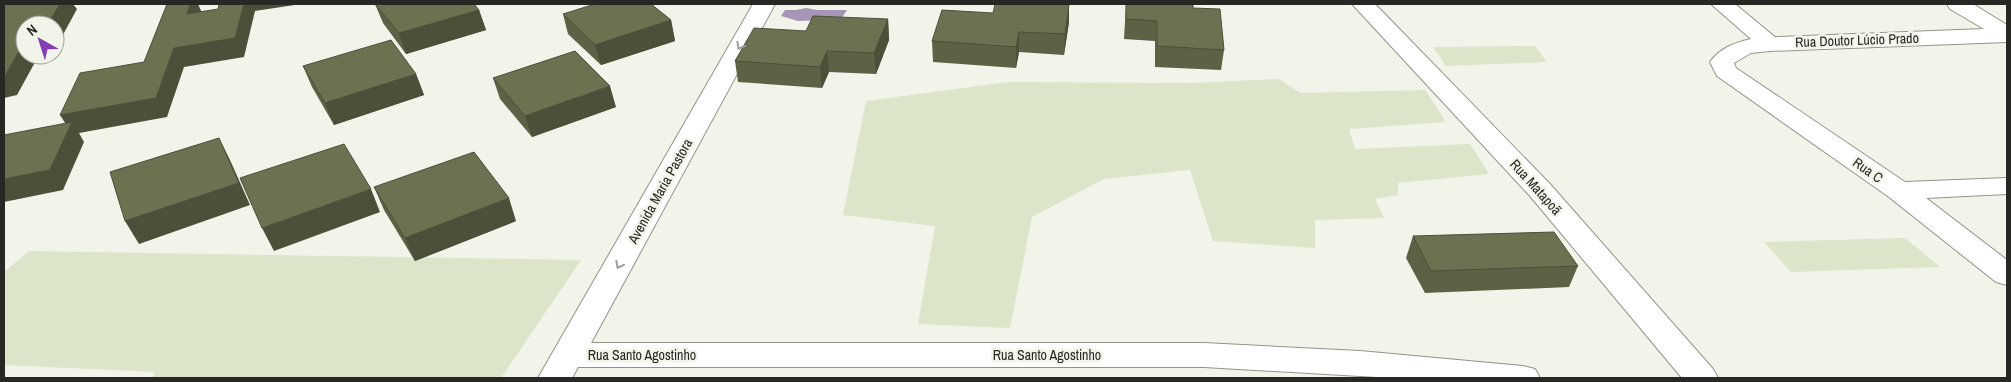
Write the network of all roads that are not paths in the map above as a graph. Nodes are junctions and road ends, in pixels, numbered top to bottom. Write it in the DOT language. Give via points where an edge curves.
graph roads {
  1 [pos="764,4"];
  2 [pos="1363,4"];
  3 [pos="1722,4"];
  4 [pos="1958,4"];
  5 [pos="2007,34"];
  6 [pos="1770,44"];
  7 [pos="1725,71"];
  8 [pos="2007,186"];
  9 [pos="1899,191"];
  10 [pos="2007,275"];
  11 [pos="562,367"];
  12 [pos="1524,378"];
  13 [pos="1701,378"];
  1 -- 11 [label="street, Avenida Maria Pastora, one-way"];
  2 -- 13 [label="street, Rua Matapoã" via="1540,190"];
  3 -- 6 [label="street"];
  4 -- 5 [label="street"];
  5 -- 6 [label="street, Rua Doutor Lúcio Prado"];
  6 -- 7 [label="street, Rua Doutor Lúcio Prado" via="1731,52 1722,62"];
  7 -- 9 [label="street, Rua C"];
  8 -- 9 [label="street"];
  9 -- 10 [label="street, Rua C"];
  11 -- 12 [label="street, Rua Santo Agostinho" via="1204,354 1360,362"];
}
